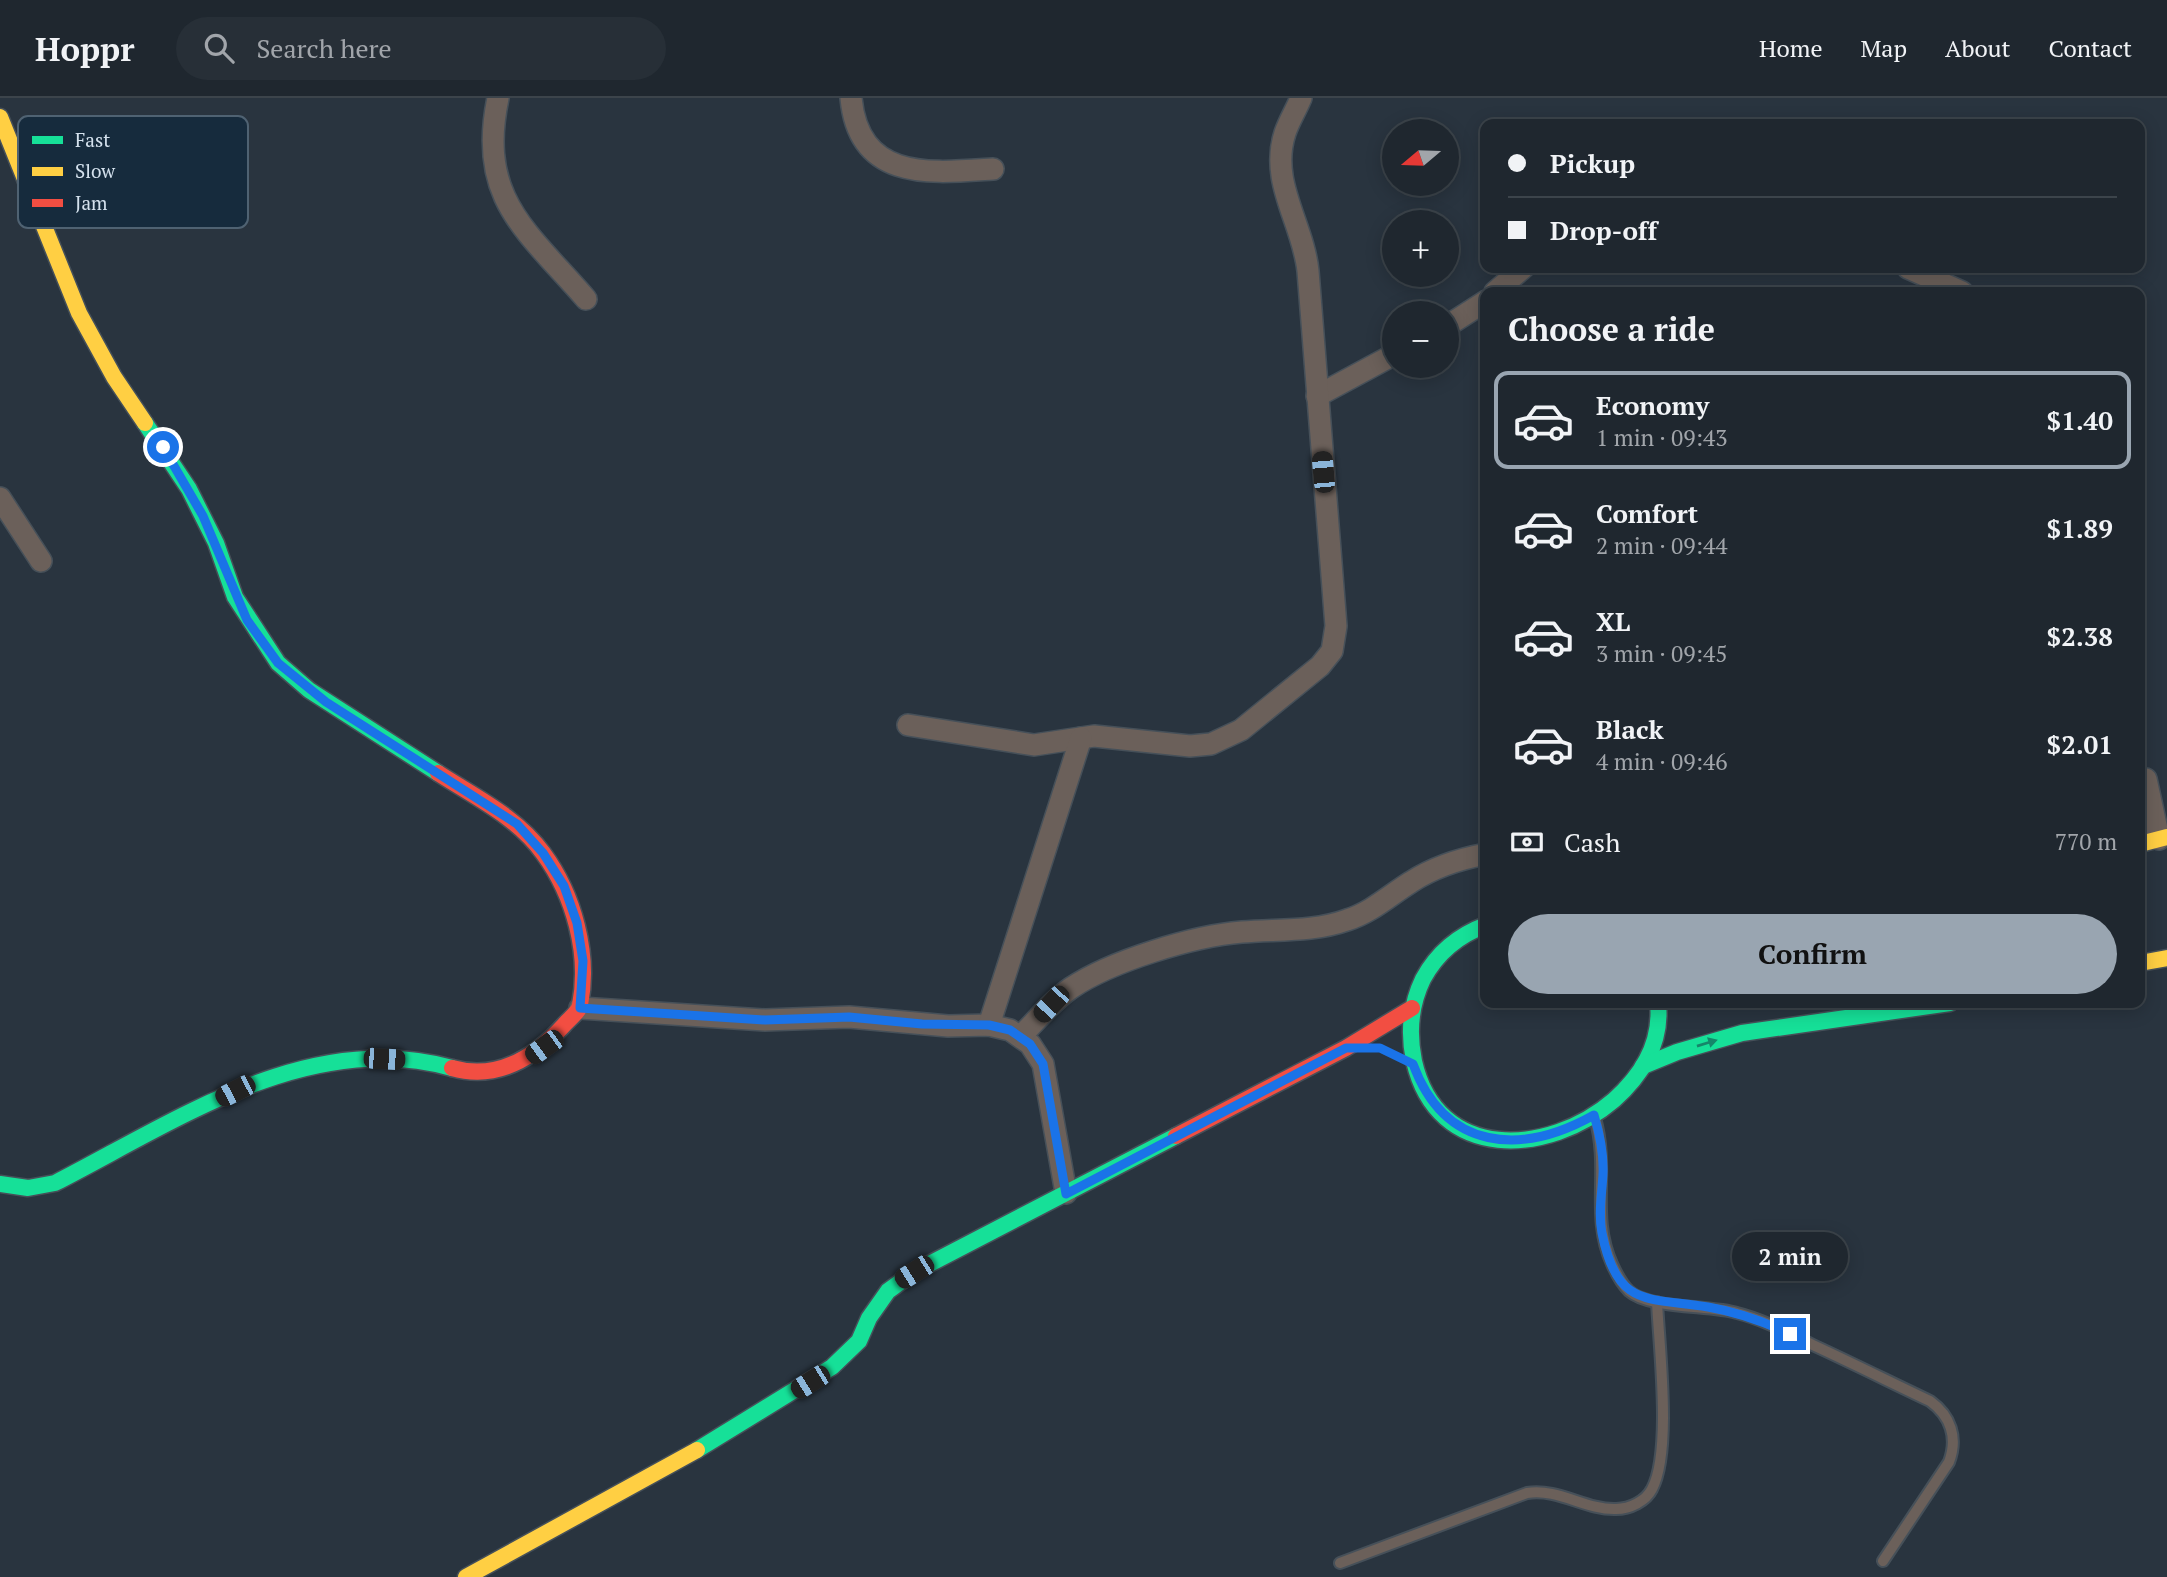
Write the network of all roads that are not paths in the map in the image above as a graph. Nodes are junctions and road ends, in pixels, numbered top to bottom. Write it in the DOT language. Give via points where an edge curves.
graph roads {
  1 [pos="498,98"];
  2 [pos="851,98"];
  3 [pos="1301,98"];
  4 [pos="0,117"];
  5 [pos="18,162"];
  6 [pos="993,169"];
  7 [pos="45,228"];
  8 [pos="1517,273"];
  9 [pos="1919,273"];
  10 [pos="1501,287"];
  11 [pos="1951,287"];
  12 [pos="586,299"];
  13 [pos="1480,305"];
  14 [pos="1459,318"];
  15 [pos="1382,361"];
  16 [pos="1317,396"];
  17 [pos="0,498"];
  18 [pos="41,561"];
  19 [pos="908,725"];
  20 [pos="1082,738"];
  21 [pos="2151,778"];
  22 [pos="2156,840"];
  23 [pos="1480,855"];
  24 [pos="1480,927"];
  25 [pos="2167,958"];
  26 [pos="2145,962"];
  27 [pos="1412,1007"];
  28 [pos="580,1008"];
  29 [pos="1658,1008"];
  30 [pos="1915,1008"];
  31 [pos="989,1025"];
  32 [pos="1021,1036"];
  33 [pos="1346,1048"];
  34 [pos="1380,1048"];
  35 [pos="1396,1055"];
  36 [pos="1413,1064"];
  37 [pos="1643,1066"];
  38 [pos="1594,1115"];
  39 [pos="0,1185"];
  40 [pos="1066,1194"];
  41 [pos="1657,1302"];
  42 [pos="1883,1561"];
  43 [pos="1340,1563"];
  44 [pos="466,1577"];
  1 -- 12 [label="street" via="491,147 500,187 518,220"];
  2 -- 6 [label="street" via="862,135 892,163 918,172"];
  3 -- 16 [label="street" via="1284,134 1280,170 1307,256"];
  4 -- 5 [label="street"];
  7 -- 28 [label="street" via="79,313 114,377 189,489 216,543 235,597 278,663 309,690 517,824 564,886 577,923 583,961"];
  8 -- 10 [label="street"];
  9 -- 11 [label="street"];
  13 -- 14 [label="street"];
  15 -- 16 [label="street"];
  16 -- 20 [label="street" via="1336,626 1335,643 1327,659 1241,730 1221,741 1190,746 1106,736"];
  17 -- 18 [label="street"];
  19 -- 20 [label="street" via="1034,745"];
  20 -- 31 [label="street"];
  21 -- 22 [label="street"];
  23 -- 32 [label="street" via="1424,874 1349,920 1199,938 1099,973 1061,996"];
  24 -- 27 [label="street" via="1443,950 1424,976"];
  25 -- 26 [label="street"];
  27 -- 33 [label="street"];
  27 -- 36 [label="street" via="1409,1040"];
  28 -- 31 [label="street" via="765,1020 825,1016"];
  28 -- 39 [label="street" via="544,1047 505,1068 461,1071 433,1063 384,1059 309,1065 258,1080 55,1183 28,1188"];
  29 -- 37 [label="street" via="1657,1038"];
  37 -- 30 [label="street, one-way" via="1752,1031"];
  31 -- 32 [label="street"];
  32 -- 40 [label="street" via="1043,1064"];
  33 -- 34 [label="street"];
  33 -- 40 [label="street"];
  35 -- 36 [label="street"];
  36 -- 38 [label="street" via="1443,1114 1488,1139 1542,1138"];
  37 -- 38 [label="street" via="1621,1093"];
  38 -- 41 [label="lane" via="1603,1151 1600,1221 1606,1249 1629,1291"];
  40 -- 44 [label="street" via="900,1281 878,1304 851,1351 832,1367 659,1473"];
  41 -- 42 [label="lane" via="1706,1306 1765,1322 1938,1407 1950,1423 1952,1452"];
  41 -- 43 [label="lane" via="1663,1437 1656,1478 1646,1496 1632,1506 1615,1509 1549,1492 1527,1493"];
}
